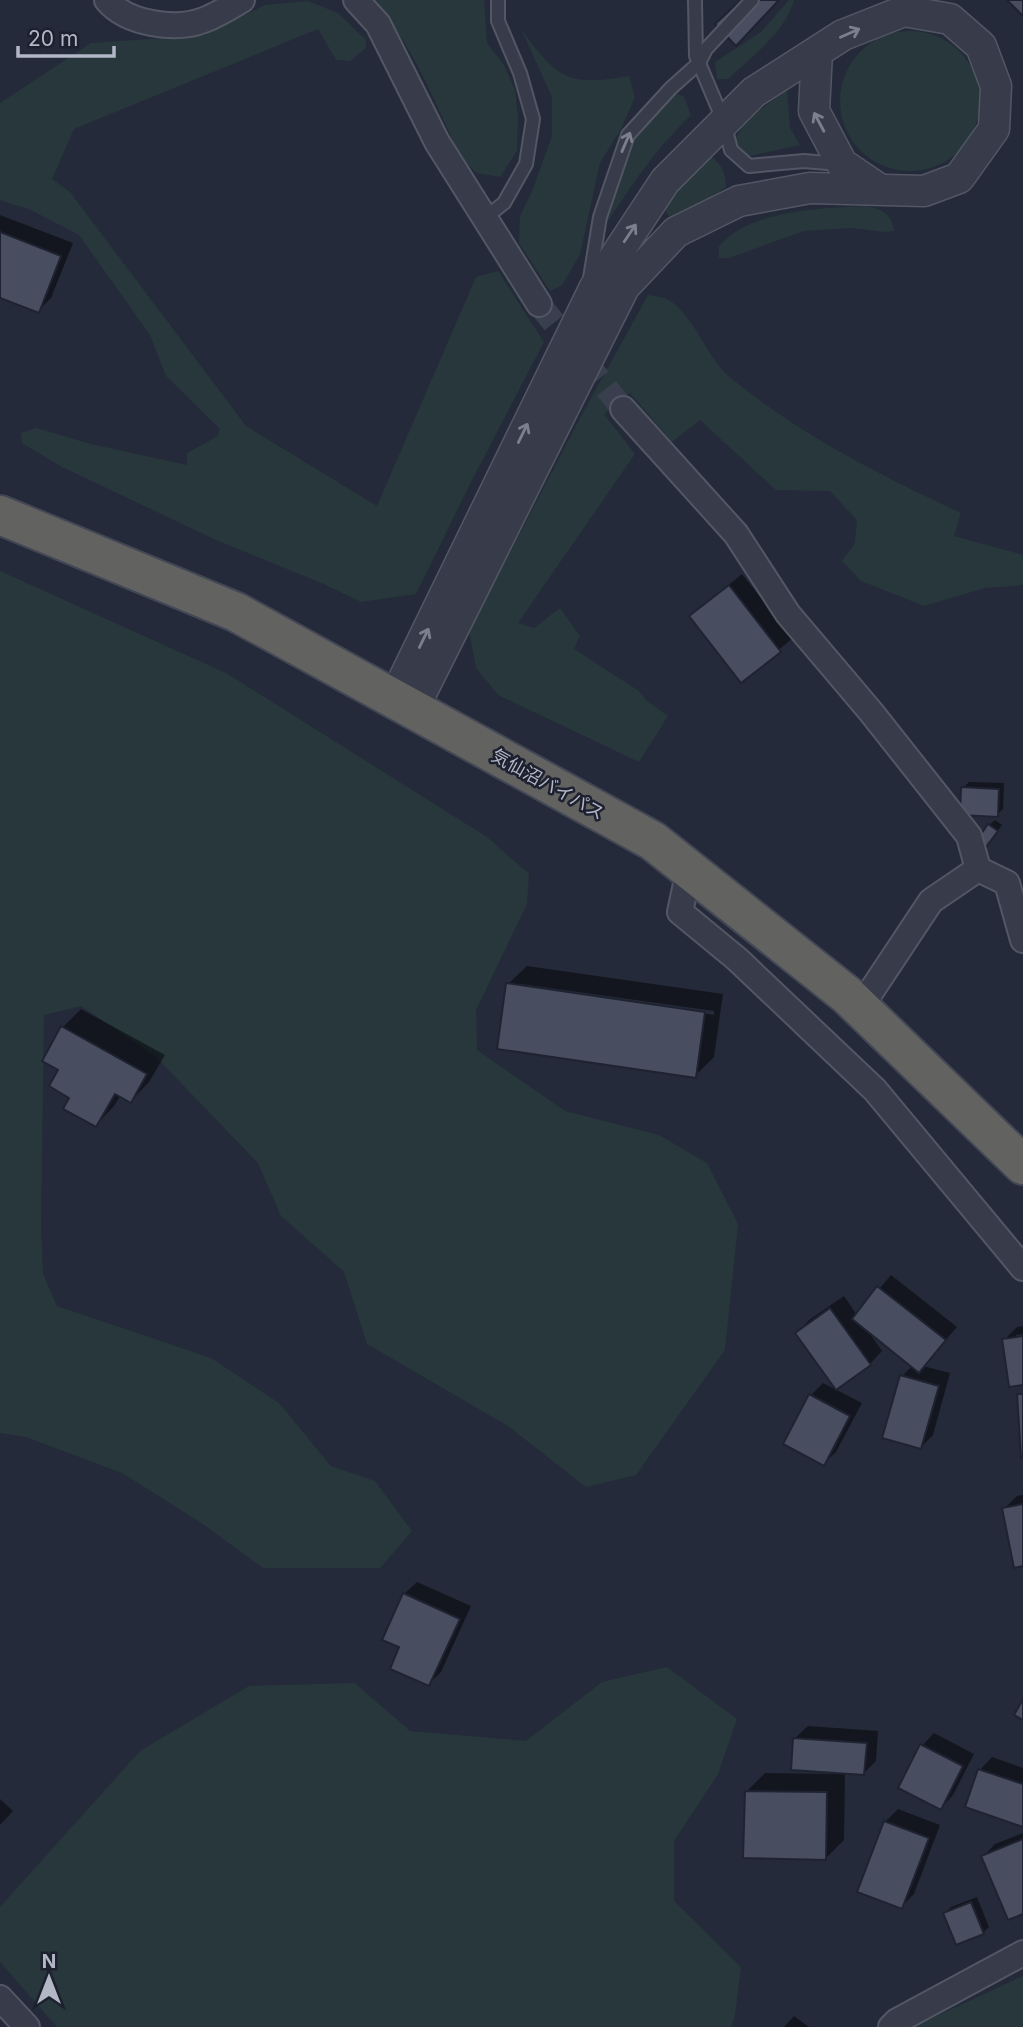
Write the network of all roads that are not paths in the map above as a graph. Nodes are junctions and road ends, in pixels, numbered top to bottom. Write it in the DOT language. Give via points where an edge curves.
graph roads {
  1 [pos="107,0"];
  2 [pos="242,0"];
  3 [pos="356,0"];
  4 [pos="498,0"];
  5 [pos="695,0"];
  6 [pos="752,0"];
  7 [pos="817,52"];
  8 [pos="699,63"];
  9 [pos="724,122"];
  10 [pos="842,164"];
  11 [pos="879,189"];
  12 [pos="486,217"];
  13 [pos="587,303"];
  14 [pos="539,304"];
  15 [pos="623,409"];
  16 [pos="0,515"];
  17 [pos="404,704"];
  18 [pos="978,869"];
  19 [pos="689,870"];
  20 [pos="1023,940"];
  21 [pos="860,1008"];
  22 [pos="1023,1165"];
  23 [pos="1023,1268"];
  24 [pos="1023,1953"];
  25 [pos="0,1998"];
  26 [pos="27,2027"];
  27 [pos="891,2027"];
  1 -- 2 [label="street" via="138,20 174,26 202,21"];
  3 -- 12 [label="street" via="378,24 437,142"];
  4 -- 12 [label="lane" via="498,21 533,119 526,164 504,203"];
  5 -- 8 [label="lane"];
  6 -- 8 [label="lane" via="722,30"];
  7 -- 9 [label="street" via="754,92"];
  10 -- 7 [label="street, one-way" via="814,111"];
  7 -- 11 [label="street, one-way" via="843,35 904,11 950,19 981,46 996,86 994,129 959,178 924,191"];
  8 -- 9 [label="lane"];
  13 -- 8 [label="lane, one-way" via="600,217 628,135"];
  9 -- 10 [label="lane" via="731,150 749,166 804,161"];
  13 -- 9 [label="street, one-way" via="665,181"];
  10 -- 11 [label="street"];
  11 -- 17 [label="street" via="810,188 739,201 676,232 624,287"];
  12 -- 14 [label="street"];
  17 -- 13 [label="street, one-way"];
  15 -- 18 [label="street" via="736,534 788,614 969,836"];
  16 -- 17 [label="highway, 気仙沼バイパス" via="236,612"];
  17 -- 19 [label="highway, 気仙沼バイパス" via="653,841"];
  18 -- 20 [label="street" via="1007,883"];
  18 -- 21 [label="street" via="932,901"];
  19 -- 21 [label="highway, 気仙沼バイパス"];
  19 -- 23 [label="street" via="680,912 737,959 875,1090"];
  21 -- 22 [label="highway, 気仙沼バイパス"];
  24 -- 27 [label="street"];
  25 -- 26 [label="street"];
}
